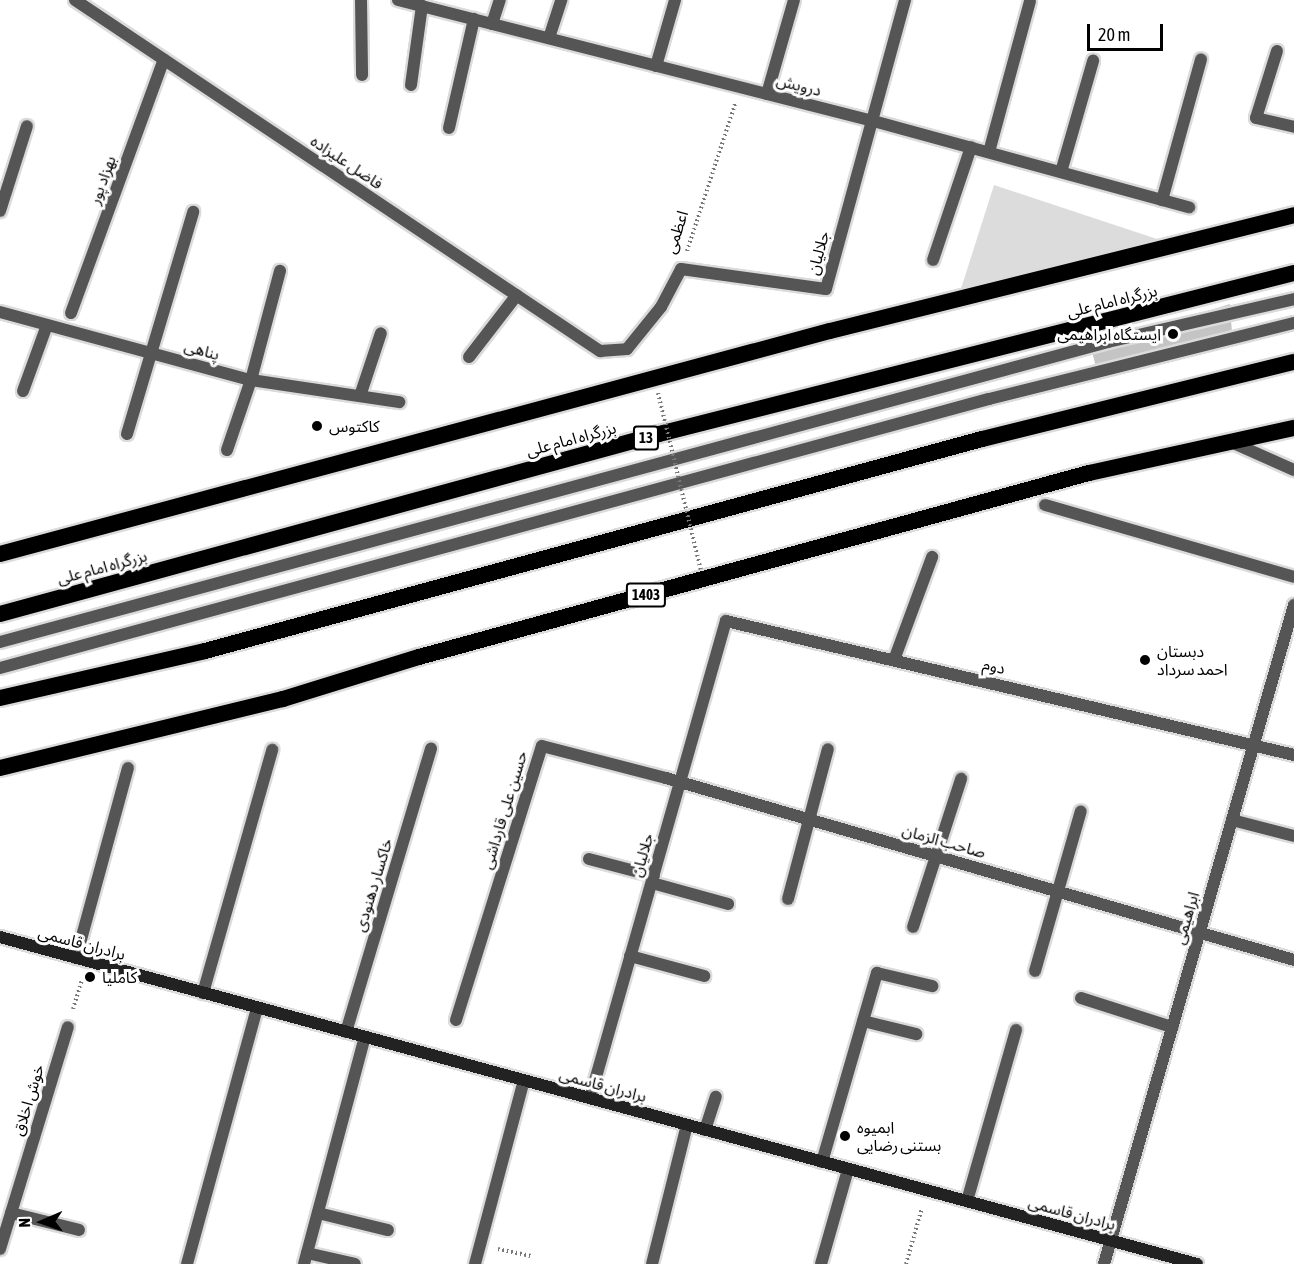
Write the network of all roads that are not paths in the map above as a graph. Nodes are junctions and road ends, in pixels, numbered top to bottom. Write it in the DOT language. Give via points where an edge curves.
graph roads {
  1 [pos="75,0"];
  2 [pos="361,0"];
  3 [pos="398,0"];
  4 [pos="500,0"];
  5 [pos="561,0"];
  6 [pos="675,0"];
  7 [pos="794,0"];
  8 [pos="905,0"];
  9 [pos="1030,1"];
  10 [pos="422,6"];
  11 [pos="474,19"];
  12 [pos="492,24"];
  13 [pos="549,38"];
  14 [pos="1277,51"];
  15 [pos="164,59"];
  16 [pos="1201,59"];
  17 [pos="1093,61"];
  18 [pos="656,66"];
  19 [pos="362,75"];
  20 [pos="411,85"];
  21 [pos="767,94"];
  22 [pos="870,120"];
  23 [pos="27,126"];
  24 [pos="1294,127"];
  25 [pos="448,128"];
  26 [pos="971,147"];
  27 [pos="989,152"];
  28 [pos="1061,172"];
  29 [pos="1162,200"];
  30 [pos="1189,207"];
  31 [pos="0,211"];
  32 [pos="193,212"];
  33 [pos="1294,215"];
  34 [pos="933,260"];
  35 [pos="681,269"];
  36 [pos="280,271"];
  37 [pos="1294,273"];
  38 [pos="517,295"];
  39 [pos="1294,299"];
  40 [pos="0,312"];
  41 [pos="71,313"];
  42 [pos="1294,323"];
  43 [pos="47,325"];
  44 [pos="381,333"];
  45 [pos="600,351"];
  46 [pos="152,353"];
  47 [pos="468,357"];
  48 [pos="1294,362"];
  49 [pos="251,380"];
  50 [pos="23,392"];
  51 [pos="360,396"];
  52 [pos="399,402"];
  53 [pos="1294,428"];
  54 [pos="127,434"];
  55 [pos="1230,442"];
  56 [pos="227,450"];
  57 [pos="1294,470"];
  58 [pos="1045,505"];
  59 [pos="0,554"];
  60 [pos="932,557"];
  61 [pos="1294,577"];
  62 [pos="1294,605"];
  63 [pos="0,614"];
  64 [pos="726,621"];
  65 [pos="0,642"];
  66 [pos="894,660"];
  67 [pos="0,668"];
  68 [pos="0,698"];
  69 [pos="1254,743"];
  70 [pos="431,748"];
  71 [pos="828,749"];
  72 [pos="272,750"];
  73 [pos="1294,755"];
  74 [pos="0,768"];
  75 [pos="128,768"];
  76 [pos="961,779"];
  77 [pos="680,783"];
  78 [pos="1081,810"];
  79 [pos="810,820"];
  80 [pos="1232,820"];
  81 [pos="1294,836"];
  82 [pos="936,856"];
  83 [pos="589,859"];
  84 [pos="653,879"];
  85 [pos="1058,891"];
  86 [pos="788,899"];
  87 [pos="728,904"];
  88 [pos="913,927"];
  89 [pos="1199,932"];
  90 [pos="0,937"];
  91 [pos="630,956"];
  92 [pos="82,960"];
  93 [pos="1294,960"];
  94 [pos="1035,971"];
  95 [pos="704,976"];
  96 [pos="933,986"];
  97 [pos="203,993"];
  98 [pos="1081,998"];
  99 [pos="257,1008"];
  100 [pos="456,1020"];
  101 [pos="863,1021"];
  102 [pos="68,1027"];
  103 [pos="1172,1027"];
  104 [pos="1016,1030"];
  105 [pos="346,1032"];
  106 [pos="916,1034"];
  107 [pos="365,1037"];
  108 [pos="524,1080"];
  109 [pos="716,1097"];
  110 [pos="590,1098"];
  111 [pos="687,1125"];
  112 [pos="705,1130"];
  113 [pos="822,1162"];
  114 [pos="848,1169"];
  115 [pos="967,1201"];
  116 [pos="11,1213"];
  117 [pos="318,1213"];
  118 [pos="79,1230"];
  119 [pos="388,1230"];
  120 [pos="1110,1240"];
  121 [pos="0,1249"];
  122 [pos="305,1258"];
  123 [pos="187,1264"];
  124 [pos="355,1264"];
  125 [pos="475,1264"];
  126 [pos="652,1264"];
  127 [pos="821,1264"];
  128 [pos="1104,1264"];
  129 [pos="1197,1264"];
  1 -- 15 [label="street, فاضل علیزاده"];
  2 -- 19 [label="street"];
  3 -- 10 [label="street, درویش"];
  4 -- 12 [label="street"];
  5 -- 13 [label="street"];
  6 -- 18 [label="street"];
  7 -- 21 [label="street"];
  8 -- 22 [label="street"];
  9 -- 27 [label="street"];
  10 -- 11 [label="street, درویش"];
  10 -- 20 [label="street"];
  11 -- 12 [label="street, درویش"];
  11 -- 25 [label="street"];
  12 -- 13 [label="street, درویش"];
  13 -- 18 [label="street, درویش"];
  14 -- 24 [label="street" via="1256,118"];
  15 -- 38 [label="street, فاضل علیزاده"];
  15 -- 41 [label="street, بهزاد پور"];
  16 -- 29 [label="street"];
  17 -- 28 [label="street"];
  18 -- 21 [label="street, درویش"];
  21 -- 22 [label="street, درویش"];
  22 -- 26 [label="street, درویش"];
  22 -- 35 [label="street, جلالیان" via="826,289"];
  23 -- 31 [label="street"];
  26 -- 27 [label="street, درویش"];
  26 -- 34 [label="street"];
  27 -- 28 [label="street, درویش"];
  28 -- 29 [label="street, درویش"];
  29 -- 30 [label="street, درویش"];
  32 -- 46 [label="street"];
  33 -- 59 [label="highway" via="830,331"];
  35 -- 45 [label="street, اعظمی" via="660,307 627,349"];
  36 -- 49 [label="street"];
  37 -- 63 [label="highway, بزرگراه امام علی / 13" via="659,434"];
  38 -- 45 [label="street, فاضل علیزاده"];
  38 -- 47 [label="street"];
  39 -- 65 [label="street" via="1086,348"];
  40 -- 43 [label="street, پناهی"];
  42 -- 67 [label="street" via="989,399"];
  43 -- 46 [label="street, پناهی"];
  43 -- 50 [label="street"];
  44 -- 51 [label="street"];
  46 -- 49 [label="street, پناهی"];
  46 -- 54 [label="street"];
  48 -- 68 [label="highway" via="970,442 205,651"];
  49 -- 51 [label="street, پناهی"];
  49 -- 56 [label="street"];
  51 -- 52 [label="street, پناهی"];
  53 -- 55 [label="highway, 1403"];
  55 -- 57 [label="street"];
  55 -- 74 [label="highway, 1403" via="1089,473 419,657 283,699"];
  58 -- 61 [label="street"];
  60 -- 66 [label="street"];
  62 -- 69 [label="street, ابراهیمی"];
  64 -- 66 [label="street, دوم"];
  64 -- 77 [label="street, جلالیان"];
  66 -- 69 [label="street, دوم"];
  69 -- 73 [label="street, دوم"];
  69 -- 80 [label="street, ابراهیمی"];
  70 -- 105 [label="street, خاکسار دهنودی"];
  71 -- 79 [label="street"];
  72 -- 97 [label="street"];
  75 -- 92 [label="street"];
  76 -- 82 [label="street"];
  77 -- 79 [label="street, صاحب الزمان"];
  77 -- 84 [label="street, جلالیان"];
  77 -- 100 [label="street, حسین علی قارداشی" via="542,746"];
  78 -- 85 [label="street"];
  79 -- 82 [label="street, صاحب الزمان"];
  79 -- 86 [label="street"];
  80 -- 81 [label="street"];
  80 -- 89 [label="street, ابراهیمی"];
  82 -- 85 [label="street, صاحب الزمان"];
  82 -- 88 [label="street"];
  83 -- 84 [label="street"];
  84 -- 87 [label="street"];
  84 -- 91 [label="street, جلالیان"];
  85 -- 89 [label="street, صاحب الزمان"];
  85 -- 94 [label="street"];
  89 -- 93 [label="street, صاحب الزمان"];
  89 -- 103 [label="street, ابراهیمی"];
  90 -- 92 [label="main road, برادران قاسمی"];
  91 -- 95 [label="street"];
  91 -- 110 [label="street, جلالیان"];
  92 -- 97 [label="main road, برادران قاسمی"];
  96 -- 101 [label="street" via="877,973"];
  97 -- 99 [label="main road, برادران قاسمی"];
  98 -- 103 [label="street"];
  99 -- 105 [label="main road, برادران قاسمی"];
  99 -- 123 [label="street"];
  101 -- 106 [label="street"];
  101 -- 113 [label="street"];
  102 -- 116 [label="street, خوش اخلاق"];
  103 -- 120 [label="street, ابراهیمی"];
  104 -- 115 [label="street"];
  105 -- 107 [label="main road, برادران قاسمی"];
  107 -- 108 [label="main road, برادران قاسمی"];
  107 -- 117 [label="street"];
  108 -- 110 [label="main road, برادران قاسمی"];
  108 -- 125 [label="street"];
  109 -- 112 [label="street"];
  110 -- 111 [label="main road, برادران قاسمی"];
  111 -- 112 [label="main road, برادران قاسمی"];
  111 -- 126 [label="street"];
  112 -- 113 [label="main road, برادران قاسمی"];
  113 -- 114 [label="main road, برادران قاسمی"];
  114 -- 115 [label="main road, برادران قاسمی"];
  114 -- 127 [label="street"];
  115 -- 120 [label="main road, برادران قاسمی"];
  116 -- 118 [label="street"];
  116 -- 121 [label="street, خوش اخلاق"];
  117 -- 119 [label="street"];
  117 -- 122 [label="street"];
  120 -- 128 [label="street, ابراهیمی"];
  120 -- 129 [label="main road, برادران قاسمی"];
  122 -- 124 [label="street"];
}
